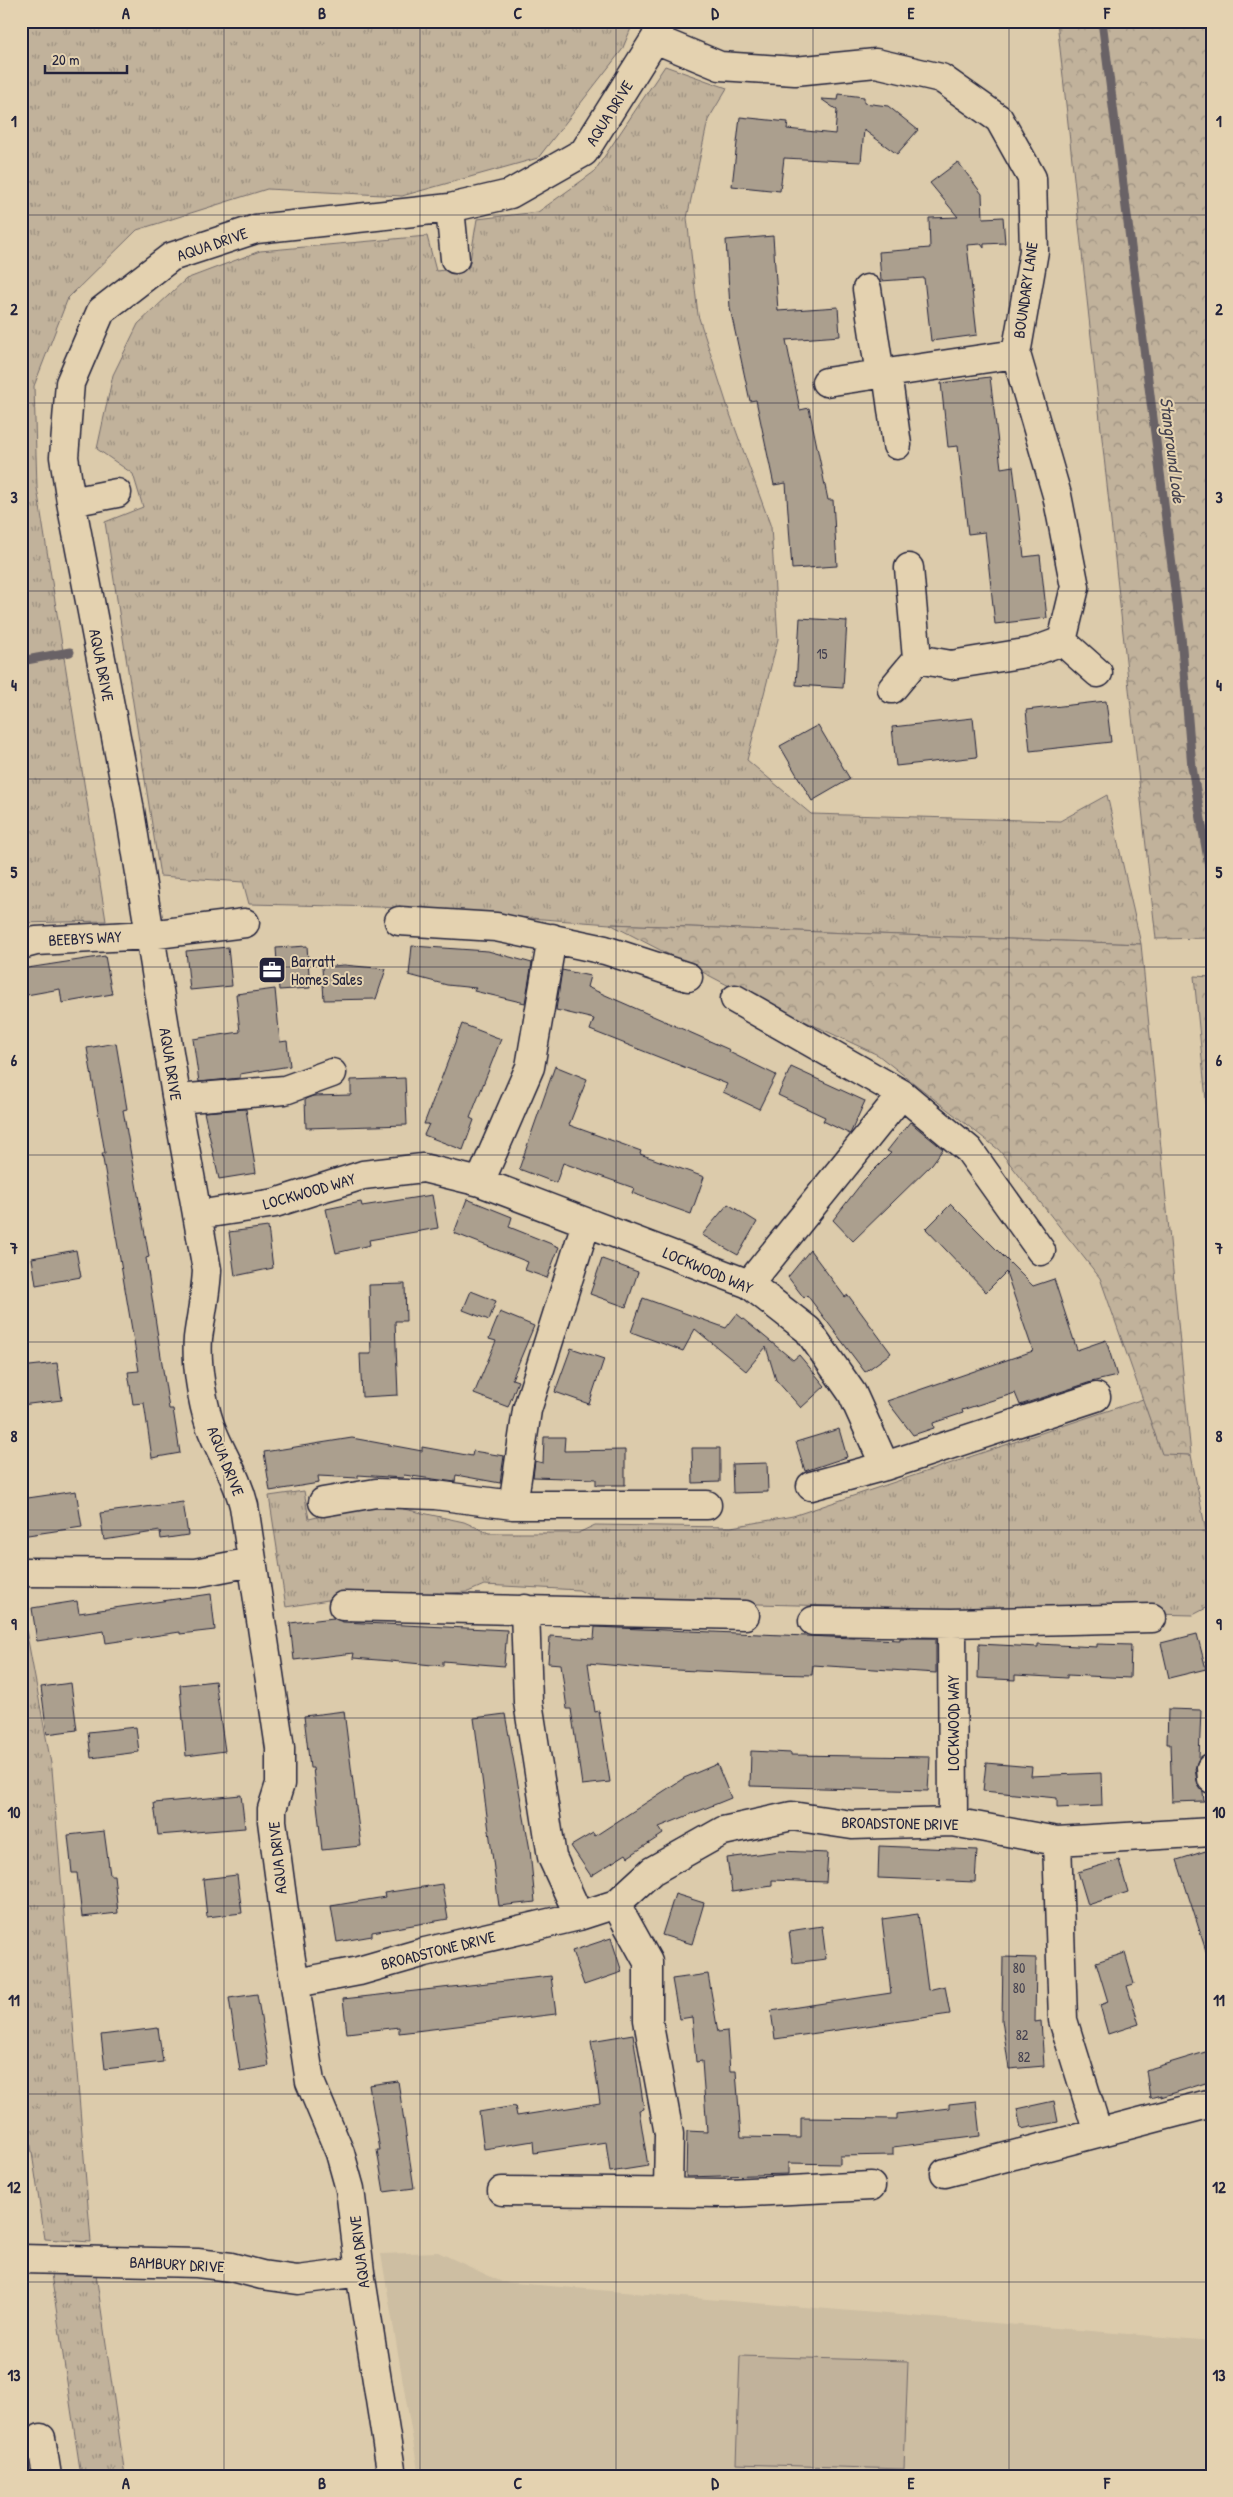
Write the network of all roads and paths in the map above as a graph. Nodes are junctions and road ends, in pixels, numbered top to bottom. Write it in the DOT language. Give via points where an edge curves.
graph roads {
  1 [pos="658,30"];
  2 [pos="450,208"];
  3 [pos="455,260"];
  4 [pos="867,289"];
  5 [pos="1016,354"];
  6 [pos="884,374"];
  7 [pos="826,382"];
  8 [pos="897,445"];
  9 [pos="117,493"];
  10 [pos="71,502"];
  11 [pos="909,568"];
  12 [pos="1062,641"];
  13 [pos="917,659"];
  14 [pos="1098,673"];
  15 [pos="892,689"];
  16 [pos="399,921"];
  17 [pos="245,923"];
  18 [pos="149,935"];
  19 [pos="552,938"];
  20 [pos="21,945"];
  21 [pos="688,977"];
  22 [pos="735,999"];
  23 [pos="332,1073"];
  24 [pos="902,1094"];
  25 [pos="177,1099"];
  26 [pos="480,1182"];
  27 [pos="197,1215"];
  28 [pos="586,1223"];
  29 [pos="1041,1251"];
  30 [pos="749,1284"];
  31 [pos="1096,1397"];
  32 [pos="885,1466"];
  33 [pos="810,1486"];
  34 [pos="322,1502"];
  35 [pos="707,1505"];
  36 [pos="513,1506"];
  37 [pos="252,1562"];
  38 [pos="21,1572"];
  39 [pos="343,1606"];
  40 [pos="525,1609"];
  41 [pos="746,1615"];
  42 [pos="1152,1618"];
  43 [pos="813,1621"];
  44 [pos="952,1624"];
  45 [pos="1211,1768"];
  46 [pos="1212,1779"];
  47 [pos="953,1822"];
  48 [pos="1212,1832"];
  49 [pos="1057,1841"];
  50 [pos="616,1904"];
  51 [pos="579,1916"];
  52 [pos="296,1983"];
  53 [pos="1212,2102"];
  54 [pos="1098,2133"];
  55 [pos="945,2173"];
  56 [pos="871,2186"];
  57 [pos="502,2191"];
  58 [pos="668,2192"];
  59 [pos="21,2259"];
  60 [pos="360,2272"];
  61 [pos="41,2438"];
  62 [pos="47,2476"];
  63 [pos="392,2476"];
  1 -- 2 [label="street, AQUA DRIVE" via="584,152 510,194"];
  1 -- 5 [label="street, BOUNDARY LANE" via="720,66 795,71 876,63 941,78 999,119 1032,178 1034,251"];
  2 -- 3 [label="street"];
  2 -- 10 [label="street, AQUA DRIVE" via="256,229 171,257 102,310 70,383 64,457"];
  4 -- 6 [label="street"];
  5 -- 6 [label="street, BOUNDARY LANE"];
  5 -- 12 [label="street, BOUNDARY LANE" via="1057,495 1075,586"];
  6 -- 7 [label="street, BOUNDARY LANE"];
  6 -- 8 [label="street"];
  9 -- 10 [label="street"];
  10 -- 18 [label="street, AQUA DRIVE" via="129,805"];
  11 -- 13 [label="street"];
  12 -- 13 [label="street" via="1032,652 951,665"];
  12 -- 14 [label="street"];
  13 -- 15 [label="street"];
  16 -- 19 [label="street" via="496,927"];
  17 -- 18 [label="street, BEEBYS WAY"];
  18 -- 20 [label="street, BEEBYS WAY" via="36,941"];
  18 -- 25 [label="street, AQUA DRIVE"];
  19 -- 21 [label="street" via="605,950"];
  19 -- 26 [label="street" via="530,1067"];
  22 -- 24 [label="street"];
  23 -- 25 [label="street" via="285,1090"];
  24 -- 29 [label="street" via="969,1150"];
  24 -- 30 [label="street"];
  25 -- 27 [label="street, AQUA DRIVE"];
  26 -- 27 [label="street, LOCKWOOD WAY" via="423,1168 363,1175 275,1204"];
  26 -- 28 [label="street, LOCKWOOD WAY"];
  27 -- 37 [label="street, AQUA DRIVE" via="207,1270 198,1339 202,1389 210,1426 240,1491"];
  28 -- 30 [label="street, LOCKWOOD WAY"];
  28 -- 36 [label="street" via="527,1410"];
  30 -- 32 [label="street, LOCKWOOD WAY" via="808,1330 852,1393"];
  31 -- 32 [label="street"];
  32 -- 33 [label="street"];
  34 -- 36 [label="street" via="376,1493 436,1495"];
  35 -- 36 [label="street"];
  37 -- 38 [label="street" via="195,1573"];
  37 -- 52 [label="street, AQUA DRIVE" via="281,1755 280,1784 272,1809 273,1836"];
  39 -- 40 [label="street"];
  40 -- 41 [label="street"];
  40 -- 51 [label="street" via="528,1702 552,1856"];
  42 -- 44 [label="street"];
  43 -- 44 [label="street"];
  44 -- 47 [label="street, LOCKWOOD WAY"];
  45 -- 46 [label="street"];
  47 -- 49 [label="street, BROADSTONE DRIVE"];
  47 -- 50 [label="street, BROADSTONE DRIVE" via="852,1825 792,1816 723,1832 652,1871"];
  48 -- 49 [label="street, BROADSTONE DRIVE"];
  49 -- 54 [label="street" via="1063,2020"];
  50 -- 51 [label="street, BROADSTONE DRIVE"];
  50 -- 58 [label="street" via="648,1962 648,2020 669,2134"];
  51 -- 52 [label="street, BROADSTONE DRIVE" via="359,1971"];
  52 -- 60 [label="street, AQUA DRIVE" via="310,2082 340,2153 350,2189"];
  53 -- 54 [label="street"];
  54 -- 55 [label="street"];
  56 -- 58 [label="street" via="739,2193"];
  57 -- 58 [label="street"];
  59 -- 60 [label="street, BAMBURY DRIVE" via="197,2263 298,2280"];
  60 -- 63 [label="street, AQUA DRIVE"];
  61 -- 62 [label="street"];
}
